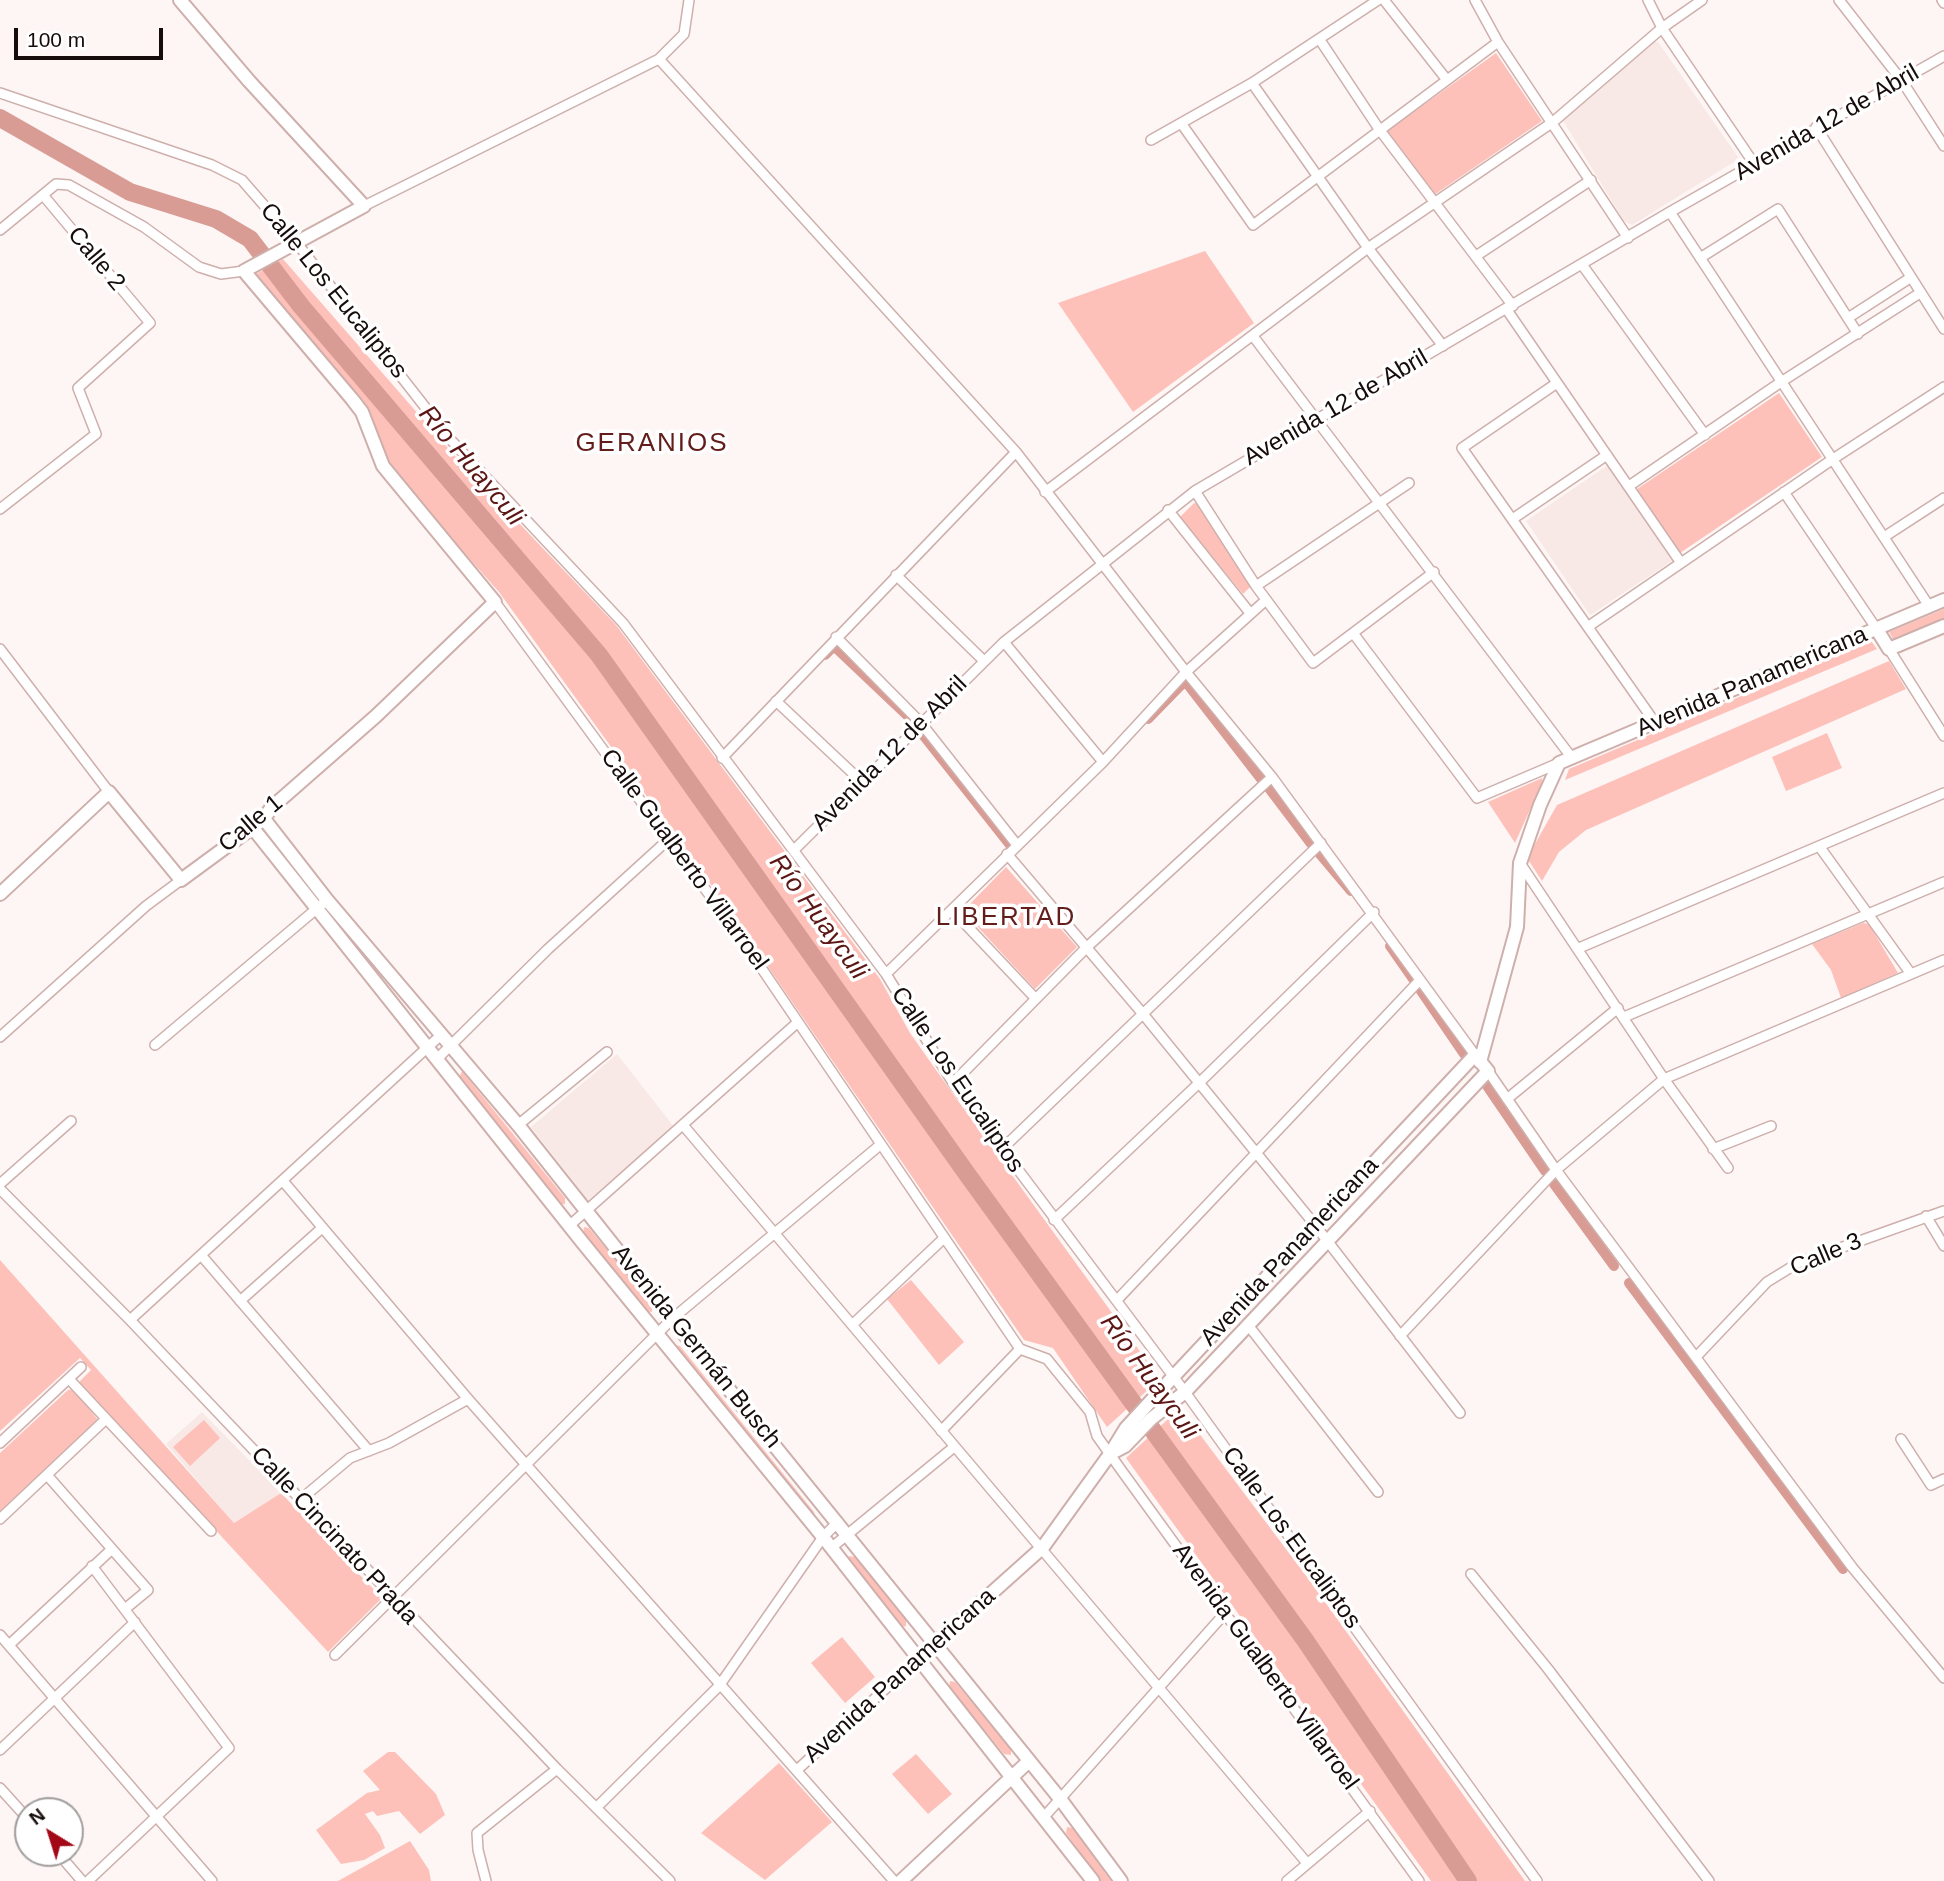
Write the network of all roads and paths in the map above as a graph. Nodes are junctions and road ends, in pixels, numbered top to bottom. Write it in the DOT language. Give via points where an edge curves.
graph roads {
  1 [pos="180,0"];
  2 [pos="689,0"];
  3 [pos="1378,0"];
  4 [pos="1384,0"];
  5 [pos="1475,0"];
  6 [pos="1648,0"];
  7 [pos="1702,0"];
  8 [pos="1839,0"];
  9 [pos="1662,28"];
  10 [pos="1320,40"];
  11 [pos="1498,42"];
  12 [pos="1944,56"];
  13 [pos="659,59"];
  14 [pos="1447,80"];
  15 [pos="1902,81"];
  16 [pos="1252,83"];
  17 [pos="0,93"];
  18 [pos="1553,122"];
  19 [pos="1181,123"];
  20 [pos="1816,127"];
  21 [pos="1379,129"];
  22 [pos="1151,140"];
  23 [pos="1944,146"];
  24 [pos="1755,164"];
  25 [pos="1317,175"];
  26 [pos="1591,180"];
  27 [pos="43,195"];
  28 [pos="1434,202"];
  29 [pos="364,206"];
  30 [pos="1670,212"];
  31 [pos="0,230"];
  32 [pos="1629,238"];
  33 [pos="296,242"];
  34 [pos="1368,248"];
  35 [pos="1476,256"];
  36 [pos="1700,258"];
  37 [pos="1583,266"];
  38 [pos="250,268"];
  39 [pos="1910,278"];
  40 [pos="1920,293"];
  41 [pos="1510,308"];
  42 [pos="1848,318"];
  43 [pos="1944,329"];
  44 [pos="1858,334"];
  45 [pos="1253,336"];
  46 [pos="1443,346"];
  47 [pos="1781,382"];
  48 [pos="1557,383"];
  49 [pos="1944,387"];
  50 [pos="1317,420"];
  51 [pos="1705,435"];
  52 [pos="1016,452"];
  53 [pos="1606,455"];
  54 [pos="1833,459"];
  55 [pos="1409,483"];
  56 [pos="1629,486"];
  57 [pos="1195,491"];
  58 [pos="1045,492"];
  59 [pos="1784,492"];
  60 [pos="1944,498"];
  61 [pos="1382,503"];
  62 [pos="0,509"];
  63 [pos="1168,510"];
  64 [pos="1514,518"];
  65 [pos="1884,537"];
  66 [pos="1681,563"];
  67 [pos="1101,564"];
  68 [pos="1434,572"];
  69 [pos="896,575"];
  70 [pos="1256,586"];
  71 [pos="1266,600"];
  72 [pos="1944,600"];
  73 [pos="495,602"];
  74 [pos="1929,606"];
  75 [pos="1250,613"];
  76 [pos="1589,626"];
  77 [pos="1944,626"];
  78 [pos="1877,628"];
  79 [pos="1353,633"];
  80 [pos="836,637"];
  81 [pos="1004,642"];
  82 [pos="0,649"];
  83 [pos="1889,649"];
  84 [pos="983,660"];
  85 [pos="1186,673"];
  86 [pos="776,701"];
  87 [pos="920,723"];
  88 [pos="1656,724"];
  89 [pos="1944,736"];
  90 [pos="722,758"];
  91 [pos="1565,761"];
  92 [pos="1104,762"];
  93 [pos="1272,776"];
  94 [pos="862,782"];
  95 [pos="109,792"];
  96 [pos="1944,793"];
  97 [pos="264,818"];
  98 [pos="252,827"];
  99 [pos="670,838"];
  100 [pos="1321,843"];
  101 [pos="1017,845"];
  102 [pos="1819,846"];
  103 [pos="794,849"];
  104 [pos="1007,854"];
  105 [pos="1521,863"];
  106 [pos="181,880"];
  107 [pos="1944,882"];
  108 [pos="0,894"];
  109 [pos="322,904"];
  110 [pos="951,909"];
  111 [pos="1374,912"];
  112 [pos="1868,915"];
  113 [pos="1087,947"];
  114 [pos="1579,948"];
  115 [pos="1944,960"];
  116 [pos="886,974"];
  117 [pos="1911,974"];
  118 [pos="1419,981"];
  119 [pos="1036,999"];
  120 [pos="1618,1008"];
  121 [pos="1143,1014"];
  122 [pos="1624,1017"];
  123 [pos="798,1023"];
  124 [pos="441,1035"];
  125 [pos="0,1037"];
  126 [pos="155,1045"];
  127 [pos="450,1045"];
  128 [pos="429,1046"];
  129 [pos="607,1052"];
  130 [pos="438,1058"];
  131 [pos="1481,1062"];
  132 [pos="1664,1079"];
  133 [pos="953,1083"];
  134 [pos="1198,1084"];
  135 [pos="1507,1099"];
  136 [pos="71,1121"];
  137 [pos="519,1125"];
  138 [pos="684,1125"];
  139 [pos="1771,1126"];
  140 [pos="880,1145"];
  141 [pos="1002,1149"];
  142 [pos="1713,1149"];
  143 [pos="1256,1154"];
  144 [pos="1728,1168"];
  145 [pos="1556,1170"];
  146 [pos="283,1181"];
  147 [pos="0,1186"];
  148 [pos="587,1211"];
  149 [pos="1944,1211"];
  150 [pos="1926,1216"];
  151 [pos="1054,1220"];
  152 [pos="1314,1225"];
  153 [pos="569,1226"];
  154 [pos="322,1228"];
  155 [pos="774,1233"];
  156 [pos="943,1239"];
  157 [pos="1327,1241"];
  158 [pos="1944,1246"];
  159 [pos="201,1255"];
  160 [pos="1117,1300"];
  161 [pos="240,1301"];
  162 [pos="671,1319"];
  163 [pos="130,1320"];
  164 [pos="852,1325"];
  165 [pos="1248,1325"];
  166 [pos="656,1334"];
  167 [pos="1400,1336"];
  168 [pos="1020,1349"];
  169 [pos="1696,1357"];
  170 [pos="81,1367"];
  171 [pos="1173,1377"];
  172 [pos="69,1379"];
  173 [pos="1185,1392"];
  174 [pos="468,1399"];
  175 [pos="1460,1413"];
  176 [pos="1147,1415"];
  177 [pos="106,1419"];
  178 [pos="941,1431"];
  179 [pos="1901,1439"];
  180 [pos="0,1443"];
  181 [pos="954,1447"];
  182 [pos="369,1451"];
  183 [pos="1110,1454"];
  184 [pos="528,1466"];
  185 [pos="47,1475"];
  186 [pos="1944,1479"];
  187 [pos="1378,1492"];
  188 [pos="300,1500"];
  189 [pos="0,1519"];
  190 [pos="838,1522"];
  191 [pos="211,1531"];
  192 [pos="848,1535"];
  193 [pos="822,1537"];
  194 [pos="1043,1547"];
  195 [pos="831,1548"];
  196 [pos="112,1549"];
  197 [pos="92,1566"];
  198 [pos="1471,1574"];
  199 [pos="393,1598"];
  200 [pos="125,1609"];
  201 [pos="1226,1612"];
  202 [pos="135,1622"];
  203 [pos="0,1635"];
  204 [pos="935,1644"];
  205 [pos="9,1645"];
  206 [pos="335,1655"];
  207 [pos="919,1658"];
  208 [pos="1944,1678"];
  209 [pos="719,1686"];
  210 [pos="1159,1687"];
  211 [pos="55,1699"];
  212 [pos="0,1750"];
  213 [pos="1029,1761"];
  214 [pos="557,1769"];
  215 [pos="797,1770"];
  216 [pos="1012,1776"];
  217 [pos="0,1788"];
  218 [pos="1061,1800"];
  219 [pos="14,1804"];
  220 [pos="597,1807"];
  221 [pos="1370,1811"];
  222 [pos="1044,1816"];
  223 [pos="158,1818"];
  224 [pos="1307,1863"];
  225 [pos="70,1867"];
  226 [pos="82,1881"];
  227 [pos="88,1881"];
  228 [pos="212,1881"];
  229 [pos="486,1881"];
  230 [pos="670,1881"];
  231 [pos="894,1881"];
  232 [pos="901,1881"];
  233 [pos="1093,1881"];
  234 [pos="1121,1881"];
  235 [pos="1287,1881"];
  236 [pos="1419,1881"];
  237 [pos="1537,1881"];
  238 [pos="1709,1881"];
  1 -- 29 [label="main road"];
  2 -- 13 [label="street" via="684,34"];
  3 -- 10 [label="street"];
  4 -- 14 [label="street"];
  5 -- 11 [label="street"];
  6 -- 9 [label="street"];
  7 -- 9 [label="street"];
  8 -- 15 [label="street"];
  9 -- 18 [label="street"];
  9 -- 24 [label="street"];
  10 -- 16 [label="street"];
  10 -- 21 [label="street"];
  11 -- 14 [label="street"];
  11 -- 18 [label="street"];
  12 -- 15 [label="street, Avenida 12 de Abril"];
  13 -- 29 [label="street"];
  13 -- 52 [label="street"];
  14 -- 21 [label="street"];
  15 -- 20 [label="street, Avenida 12 de Abril"];
  15 -- 23 [label="street"];
  16 -- 19 [label="street"];
  16 -- 25 [label="street"];
  17 -- 33 [label="street, Calle Los Eucaliptos" via="212,165 242,180"];
  18 -- 26 [label="street"];
  18 -- 28 [label="street"];
  19 -- 22 [label="street"];
  19 -- 25 [label="street" via="1253,225"];
  20 -- 24 [label="street, Avenida 12 de Abril"];
  20 -- 39 [label="street"];
  21 -- 25 [label="street"];
  21 -- 28 [label="street"];
  24 -- 30 [label="street, Avenida 12 de Abril"];
  25 -- 34 [label="street"];
  26 -- 32 [label="street"];
  26 -- 35 [label="street"];
  27 -- 31 [label="street"];
  27 -- 38 [label="street" via="56,184 69,185 144,227 199,267 221,274"];
  27 -- 62 [label="street, Calle 2" via="150,323 78,388 96,434"];
  28 -- 34 [label="street"];
  28 -- 35 [label="street"];
  29 -- 33 [label="main road"];
  30 -- 32 [label="street, Avenida 12 de Abril"];
  30 -- 36 [label="street"];
  32 -- 37 [label="street, Avenida 12 de Abril"];
  33 -- 38 [label="main road"];
  33 -- 90 [label="street, Calle Los Eucaliptos" via="450,439 624,623"];
  34 -- 45 [label="street"];
  34 -- 46 [label="street"];
  35 -- 41 [label="street"];
  36 -- 42 [label="street" via="1778,209"];
  36 -- 47 [label="street"];
  37 -- 41 [label="street, Avenida 12 de Abril"];
  37 -- 51 [label="street"];
  38 -- 73 [label="main road, Calle Gualberto Villarroel" via="362,412 383,466"];
  39 -- 40 [label="street"];
  39 -- 42 [label="street"];
  40 -- 43 [label="street"];
  40 -- 44 [label="street"];
  41 -- 46 [label="street, Avenida 12 de Abril"];
  41 -- 48 [label="street"];
  42 -- 44 [label="street"];
  44 -- 47 [label="street"];
  45 -- 50 [label="street"];
  45 -- 58 [label="street"];
  46 -- 50 [label="street, Avenida 12 de Abril"];
  47 -- 51 [label="street"];
  47 -- 54 [label="street"];
  48 -- 53 [label="street"];
  48 -- 64 [label="street" via="1462,447"];
  49 -- 54 [label="street"];
  50 -- 57 [label="street, Avenida 12 de Abril"];
  50 -- 61 [label="street"];
  51 -- 56 [label="street"];
  52 -- 58 [label="street"];
  52 -- 69 [label="street"];
  53 -- 56 [label="street"];
  53 -- 64 [label="street"];
  54 -- 59 [label="street"];
  54 -- 65 [label="street"];
  55 -- 61 [label="street"];
  56 -- 66 [label="street"];
  57 -- 63 [label="street, Avenida 12 de Abril"];
  57 -- 70 [label="street"];
  58 -- 67 [label="street"];
  59 -- 66 [label="street"];
  59 -- 78 [label="street"];
  60 -- 65 [label="street"];
  61 -- 68 [label="street"];
  61 -- 70 [label="street"];
  63 -- 67 [label="street, Avenida 12 de Abril"];
  63 -- 75 [label="street"];
  64 -- 76 [label="street"];
  65 -- 74 [label="street"];
  66 -- 76 [label="street"];
  67 -- 81 [label="street, Avenida 12 de Abril"];
  67 -- 85 [label="street"];
  68 -- 79 [label="street"];
  68 -- 91 [label="street"];
  69 -- 80 [label="street"];
  69 -- 84 [label="street"];
  70 -- 71 [label="street"];
  71 -- 75 [label="street"];
  71 -- 79 [label="street" via="1313,663"];
  72 -- 74 [label="main road, Avenida Panamericana"];
  73 -- 97 [label="main road, Calle 1"];
  73 -- 99 [label="street, Calle Gualberto Villarroel"];
  74 -- 78 [label="main road, Avenida Panamericana"];
  75 -- 85 [label="street"];
  76 -- 88 [label="street"];
  77 -- 83 [label="main road, Avenida Panamericana"];
  78 -- 83 [label="main road"];
  78 -- 88 [label="main road, Avenida Panamericana"];
  79 -- 91 [label="street, Avenida Panamericana" via="1477,798"];
  80 -- 86 [label="street"];
  80 -- 87 [label="street"];
  81 -- 84 [label="street, Avenida 12 de Abril"];
  81 -- 92 [label="street"];
  82 -- 95 [label="street"];
  83 -- 89 [label="street"];
  84 -- 87 [label="street, Avenida 12 de Abril"];
  85 -- 92 [label="street"];
  85 -- 93 [label="street"];
  86 -- 90 [label="street"];
  86 -- 94 [label="street"];
  87 -- 94 [label="street, Avenida 12 de Abril"];
  87 -- 101 [label="street"];
  88 -- 91 [label="main road, Avenida Panamericana"];
  90 -- 103 [label="street, Calle Los Eucaliptos"];
  91 -- 105 [label="main road, Avenida Panamericana" via="1539,805"];
  92 -- 101 [label="street"];
  93 -- 100 [label="street"];
  93 -- 113 [label="street"];
  94 -- 103 [label="street, Avenida 12 de Abril"];
  95 -- 106 [label="main road"];
  95 -- 108 [label="main road"];
  96 -- 102 [label="street"];
  97 -- 98 [label="main road, Calle 1"];
  97 -- 109 [label="main road, Avenida Germán Busch"];
  98 -- 106 [label="main road, Calle 1"];
  98 -- 109 [label="main road, Avenida Germán Busch"];
  99 -- 123 [label="street, Calle Gualberto Villarroel"];
  99 -- 127 [label="street"];
  100 -- 111 [label="street"];
  100 -- 121 [label="street"];
  101 -- 104 [label="street"];
  102 -- 112 [label="street"];
  102 -- 114 [label="street"];
  103 -- 116 [label="street, Calle Los Eucaliptos"];
  104 -- 110 [label="street"];
  104 -- 113 [label="street"];
  105 -- 114 [label="street"];
  105 -- 131 [label="main road, Avenida Panamericana" via="1517,928"];
  106 -- 125 [label="street, Calle 1"];
  107 -- 112 [label="street"];
  109 -- 124 [label="main road, Avenida Germán Busch"];
  109 -- 126 [label="street"];
  109 -- 128 [label="main road, Avenida Germán Busch"];
  110 -- 116 [label="street"];
  110 -- 119 [label="street"];
  111 -- 118 [label="street"];
  111 -- 134 [label="street"];
  112 -- 117 [label="street"];
  112 -- 122 [label="street"];
  113 -- 119 [label="street"];
  113 -- 121 [label="street"];
  114 -- 120 [label="street"];
  115 -- 117 [label="street"];
  116 -- 133 [label="street, Calle Los Eucaliptos"];
  117 -- 132 [label="street"];
  118 -- 131 [label="street"];
  118 -- 143 [label="street"];
  119 -- 133 [label="street"];
  120 -- 122 [label="street"];
  120 -- 135 [label="street"];
  121 -- 134 [label="street"];
  121 -- 141 [label="street"];
  122 -- 132 [label="street"];
  123 -- 138 [label="street"];
  123 -- 140 [label="street, Calle Gualberto Villarroel"];
  124 -- 127 [label="main road, Avenida Germán Busch"];
  124 -- 128 [label="street"];
  127 -- 130 [label="street"];
  127 -- 137 [label="main road, Avenida Germán Busch"];
  128 -- 130 [label="main road, Avenida Germán Busch"];
  128 -- 146 [label="street"];
  129 -- 137 [label="street"];
  130 -- 153 [label="main road, Avenida Germán Busch"];
  131 -- 135 [label="street"];
  131 -- 152 [label="main road, Avenida Panamericana"];
  131 -- 157 [label="main road, Avenida Panamericana"];
  132 -- 142 [label="street"];
  132 -- 145 [label="street"];
  133 -- 141 [label="street, Calle Los Eucaliptos"];
  134 -- 143 [label="street"];
  134 -- 151 [label="street"];
  135 -- 145 [label="street"];
  136 -- 147 [label="street"];
  137 -- 148 [label="main road, Avenida Germán Busch"];
  138 -- 148 [label="street"];
  138 -- 155 [label="street"];
  139 -- 142 [label="street"];
  140 -- 155 [label="street"];
  140 -- 156 [label="street, Calle Gualberto Villarroel"];
  141 -- 151 [label="street, Calle Los Eucaliptos"];
  142 -- 144 [label="street"];
  143 -- 152 [label="street"];
  143 -- 160 [label="street"];
  145 -- 167 [label="street"];
  145 -- 169 [label="street"];
  146 -- 154 [label="street"];
  146 -- 159 [label="street"];
  147 -- 163 [label="street, Calle Cincinato Prada"];
  148 -- 153 [label="street"];
  148 -- 162 [label="main road, Avenida Germán Busch"];
  149 -- 150 [label="street, Calle 3"];
  150 -- 158 [label="street"];
  150 -- 169 [label="street, Calle 3" via="1798,1263 1767,1282"];
  151 -- 160 [label="street, Calle Los Eucaliptos"];
  152 -- 157 [label="street"];
  152 -- 171 [label="main road, Avenida Panamericana"];
  153 -- 166 [label="main road, Avenida Germán Busch"];
  154 -- 161 [label="street"];
  154 -- 174 [label="street"];
  155 -- 162 [label="street"];
  155 -- 164 [label="street"];
  156 -- 164 [label="street"];
  156 -- 168 [label="street, Calle Gualberto Villarroel"];
  157 -- 165 [label="main road, Avenida Panamericana"];
  157 -- 167 [label="street"];
  159 -- 161 [label="street"];
  159 -- 163 [label="street"];
  160 -- 171 [label="street, Calle Los Eucaliptos"];
  161 -- 182 [label="street"];
  162 -- 166 [label="street"];
  162 -- 190 [label="main road, Avenida Germán Busch"];
  163 -- 188 [label="street, Calle Cincinato Prada"];
  164 -- 178 [label="street"];
  165 -- 173 [label="main road, Avenida Panamericana"];
  165 -- 187 [label="street"];
  166 -- 184 [label="street"];
  166 -- 193 [label="main road, Avenida Germán Busch"];
  167 -- 175 [label="street"];
  168 -- 178 [label="street"];
  168 -- 183 [label="street, Calle Gualberto Villarroel" via="1047,1359 1090,1412 1097,1436"];
  169 -- 208 [label="street" via="1852,1567"];
  170 -- 172 [label="street"];
  171 -- 173 [label="street, Calle Los Eucaliptos"];
  171 -- 176 [label="main road, Avenida Panamericana"];
  172 -- 177 [label="street"];
  172 -- 180 [label="street"];
  173 -- 176 [label="main road, Avenida Panamericana"];
  173 -- 237 [label="street, Calle Los Eucaliptos"];
  174 -- 182 [label="street"];
  174 -- 184 [label="street"];
  176 -- 183 [label="main road, Avenida Panamericana"];
  177 -- 185 [label="street"];
  177 -- 191 [label="street"];
  178 -- 181 [label="street"];
  179 -- 186 [label="street" via="1931,1485"];
  181 -- 192 [label="street"];
  181 -- 194 [label="street"];
  182 -- 188 [label="street" via="350,1458"];
  183 -- 194 [label="main road, Avenida Panamericana"];
  183 -- 201 [label="street, Avenida Gualberto Villarroel"];
  184 -- 199 [label="street"];
  184 -- 209 [label="street"];
  185 -- 189 [label="street"];
  185 -- 196 [label="street"];
  188 -- 199 [label="street, Calle Cincinato Prada"];
  190 -- 192 [label="main road, Avenida Germán Busch"];
  190 -- 193 [label="street"];
  192 -- 195 [label="street"];
  192 -- 204 [label="main road, Avenida Germán Busch"];
  193 -- 195 [label="main road, Avenida Germán Busch"];
  193 -- 209 [label="street"];
  194 -- 204 [label="main road, Avenida Panamericana"];
  194 -- 210 [label="street"];
  195 -- 207 [label="main road, Avenida Germán Busch"];
  196 -- 197 [label="street"];
  196 -- 200 [label="street" via="148,1590"];
  197 -- 200 [label="street"];
  197 -- 205 [label="street"];
  198 -- 238 [label="street"];
  199 -- 206 [label="street"];
  199 -- 214 [label="street, Calle Cincinato Prada"];
  200 -- 202 [label="street"];
  201 -- 210 [label="street"];
  201 -- 221 [label="street, Avenida Gualberto Villarroel"];
  202 -- 211 [label="street"];
  202 -- 223 [label="street" via="229,1748"];
  203 -- 205 [label="street"];
  204 -- 207 [label="main road, Avenida Panamericana"];
  204 -- 213 [label="main road, Avenida Germán Busch"];
  205 -- 211 [label="street"];
  207 -- 215 [label="street, Avenida Panamericana"];
  207 -- 216 [label="main road, Avenida Germán Busch"];
  209 -- 215 [label="street"];
  209 -- 220 [label="street"];
  210 -- 218 [label="street"];
  210 -- 224 [label="street"];
  211 -- 212 [label="street"];
  211 -- 223 [label="street"];
  213 -- 216 [label="main road"];
  213 -- 218 [label="main road, Avenida Germán Busch"];
  214 -- 220 [label="street, Calle Cincinato Prada"];
  214 -- 229 [label="street" via="477,1833"];
  215 -- 231 [label="street"];
  216 -- 222 [label="main road, Avenida Germán Busch"];
  216 -- 232 [label="main road"];
  217 -- 219 [label="street"];
  218 -- 222 [label="street"];
  218 -- 234 [label="main road, Avenida Germán Busch"];
  220 -- 230 [label="street, Calle Cincinato Prada"];
  221 -- 224 [label="street"];
  221 -- 236 [label="street, Avenida Gualberto Villarroel"];
  222 -- 233 [label="main road, Avenida Germán Busch"];
  223 -- 227 [label="street"];
  223 -- 228 [label="street"];
  224 -- 235 [label="street"];
  225 -- 226 [label="street"];
}
